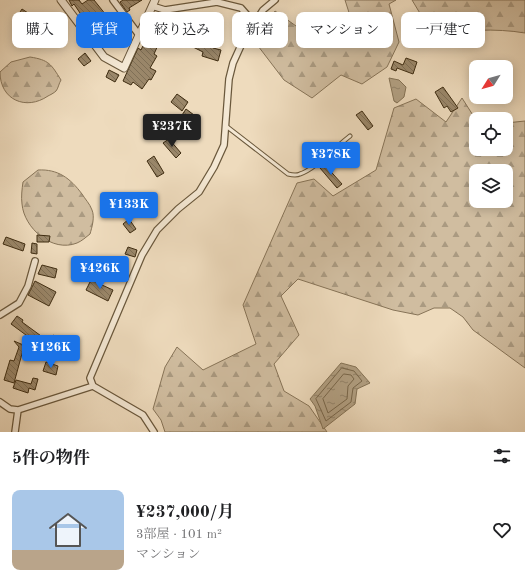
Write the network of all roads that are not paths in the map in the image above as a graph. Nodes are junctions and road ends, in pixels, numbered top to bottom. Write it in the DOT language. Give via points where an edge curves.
graph roads {
  1 [pos="61,0"];
  2 [pos="113,0"];
  3 [pos="275,0"];
  4 [pos="154,3"];
  5 [pos="244,12"];
  6 [pos="262,12"];
  7 [pos="139,35"];
  8 [pos="240,48"];
  9 [pos="225,125"];
  10 [pos="350,136"];
  11 [pos="36,261"];
  12 [pos="0,315"];
  13 [pos="93,386"];
  14 [pos="0,402"];
  15 [pos="18,410"];
  16 [pos="15,432"];
  17 [pos="154,432"];
  1 -- 7 [label="street" via="104,56 124,68"];
  2 -- 7 [label="street"];
  3 -- 6 [label="street"];
  4 -- 5 [label="street" via="166,10 217,2 241,8"];
  4 -- 7 [label="street"];
  8 -- 9 [label="street" via="229,79"];
  9 -- 10 [label="lane" via="288,174 294,175 309,169"];
  9 -- 13 [label="street" via="224,144 214,168 199,192 157,230 142,254 90,378"];
  11 -- 12 [label="street" via="19,303"];
  13 -- 15 [label="street"];
  13 -- 17 [label="street" via="144,415"];
  14 -- 15 [label="street" via="10,409"];
  15 -- 16 [label="street"];
}
